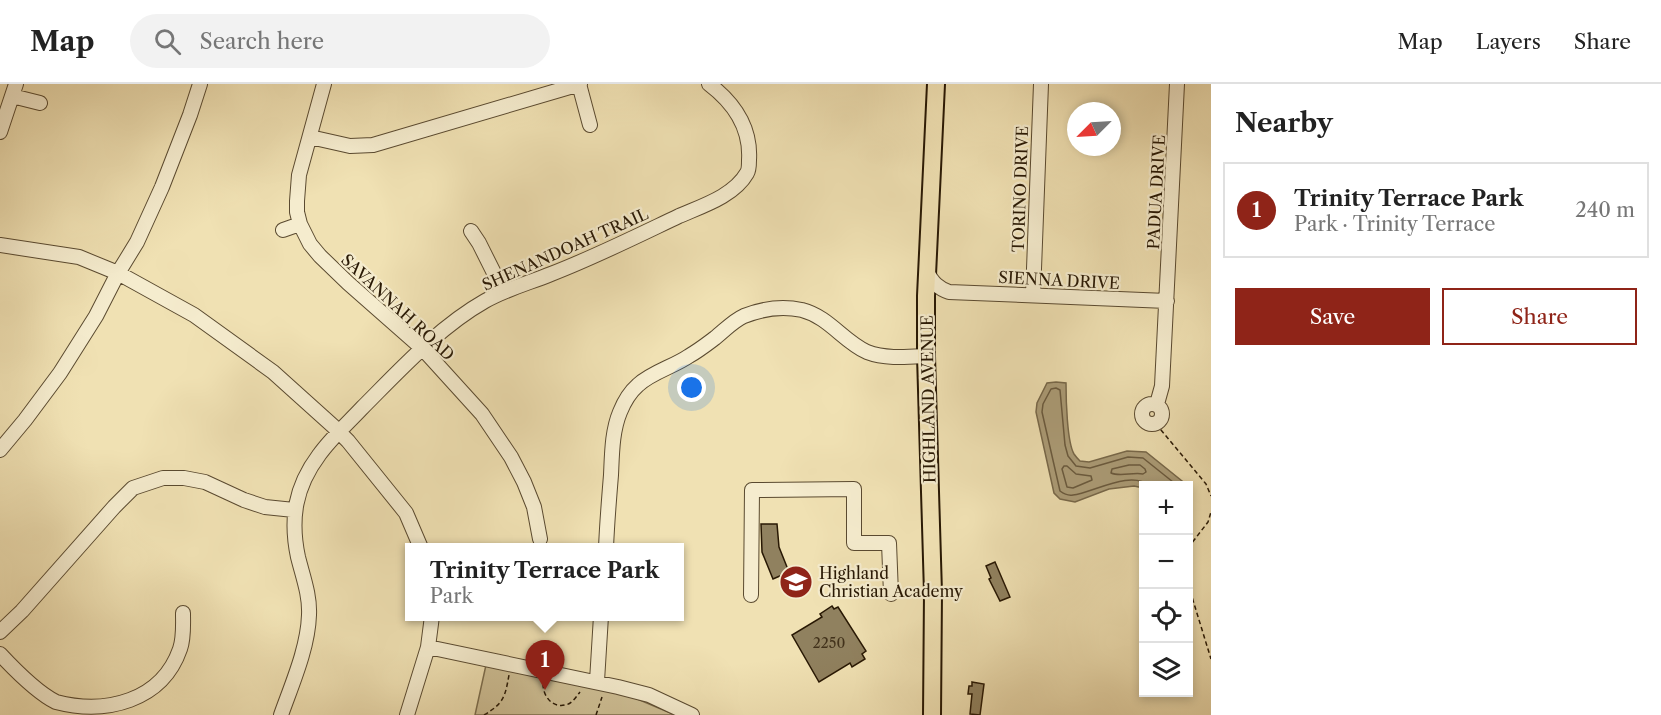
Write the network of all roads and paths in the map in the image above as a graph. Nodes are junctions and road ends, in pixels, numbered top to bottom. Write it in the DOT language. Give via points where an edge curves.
graph roads {
  1 [pos="200,84"];
  2 [pos="324,84"];
  3 [pos="580,84"];
  4 [pos="709,84"];
  5 [pos="936,84"];
  6 [pos="1041,84"];
  7 [pos="1177,84"];
  8 [pos="14,90"];
  9 [pos="40,103"];
  10 [pos="591,126"];
  11 [pos="0,132"];
  12 [pos="310,137"];
  13 [pos="300,224"];
  14 [pos="283,230"];
  15 [pos="471,231"];
  16 [pos="0,245"];
  17 [pos="927,272"];
  18 [pos="118,273"];
  19 [pos="503,291"];
  20 [pos="949,292"];
  21 [pos="1033,295"];
  22 [pos="1167,302"];
  23 [pos="926,312"];
  24 [pos="423,349"];
  25 [pos="926,356"];
  26 [pos="1156,424"];
  27 [pos="339,432"];
  28 [pos="0,450"];
  29 [pos="1211,496"];
  30 [pos="294,510"];
  31 [pos="1211,512"];
  32 [pos="540,539"];
  33 [pos="1193,542"];
  34 [pos="419,543"];
  35 [pos="606,543"];
  36 [pos="1190,589"];
  37 [pos="891,594"];
  38 [pos="751,595"];
  39 [pos="183,613"];
  40 [pos="431,621"];
  41 [pos="601,621"];
  42 [pos="0,632"];
  43 [pos="428,647"];
  44 [pos="0,654"];
  45 [pos="1211,659"];
  46 [pos="510,664"];
  47 [pos="545,672"];
  48 [pos="582,679"];
  49 [pos="597,681"];
  50 [pos="618,687"];
  51 [pos="128,710"];
  52 [pos="281,715"];
  53 [pos="407,715"];
  54 [pos="484,715"];
  55 [pos="596,715"];
  56 [pos="692,715"];
  57 [pos="932,715"];
  1 -- 18 [label="street" via="162,187"];
  2 -- 12 [label="street, SAVANNAH ROAD"];
  3 -- 10 [label="street"];
  3 -- 12 [label="street" via="373,145 350,146"];
  4 -- 19 [label="street, SHENANDOAH TRAIL" via="739,116 755,175 711,201 596,255"];
  5 -- 17 [label="main road, HIGHLAND AVENUE"];
  6 -- 21 [label="street, TORINO DRIVE"];
  7 -- 22 [label="street, PADUA DRIVE"];
  8 -- 9 [label="street"];
  8 -- 11 [label="street"];
  12 -- 13 [label="street, SAVANNAH ROAD" via="297,186"];
  13 -- 14 [label="street"];
  13 -- 24 [label="street, SAVANNAH ROAD" via="310,244 330,266"];
  15 -- 19 [label="street"];
  16 -- 18 [label="street" via="79,257"];
  17 -- 20 [label="street" via="932,282"];
  17 -- 23 [label="main road, HIGHLAND AVENUE"];
  18 -- 27 [label="street" via="194,315 273,372"];
  18 -- 28 [label="street" via="60,373"];
  19 -- 24 [label="street, SHENANDOAH TRAIL" via="463,315"];
  20 -- 21 [label="street, SIENNA DRIVE"];
  20 -- 23 [label="street" via="930,302"];
  21 -- 22 [label="street, SIENNA DRIVE"];
  22 -- 26 [label="street, PADUA DRIVE" via="1162,386 1157,404 1163,414"];
  23 -- 25 [label="main road, HIGHLAND AVENUE"];
  24 -- 27 [label="street, SHENANDOAH TRAIL"];
  24 -- 32 [label="street, SAVANNAH ROAD" via="482,414 511,457 534,507"];
  25 -- 35 [label="street" via="867,352 825,320 794,309 773,308 735,321 689,357 645,380 625,401 614,436"];
  25 -- 57 [label="main road, HIGHLAND AVENUE" via="933,593"];
  26 -- 29 [label="path" via="1206,484"];
  27 -- 30 [label="street, SHENANDOAH TRAIL" via="309,471"];
  27 -- 34 [label="street" via="406,513"];
  30 -- 42 [label="street" via="265,507 205,482 184,478 164,478 134,488"];
  30 -- 52 [label="street, SHENANDOAH TRAIL" via="295,537 307,593 308,631"];
  31 -- 33 [label="path"];
  36 -- 45 [label="path"];
  37 -- 38 [label="street" via="889,543 854,543 854,489 752,490"];
  39 -- 51 [label="street" via="181,647 175,662 165,678"];
  40 -- 43 [label="street"];
  41 -- 49 [label="street"];
  43 -- 46 [label="street"];
  43 -- 53 [label="street"];
  44 -- 51 [label="street" via="57,702 84,709"];
  46 -- 47 [label="street"];
  46 -- 54 [label="path" via="505,696"];
  47 -- 48 [label="street"];
  47 -- 48 [label="path" via="546,696 558,705 573,700 581,691"];
  48 -- 49 [label="street"];
  49 -- 50 [label="street"];
  50 -- 55 [label="path" via="603,696"];
  50 -- 56 [label="street" via="649,695"];
}
